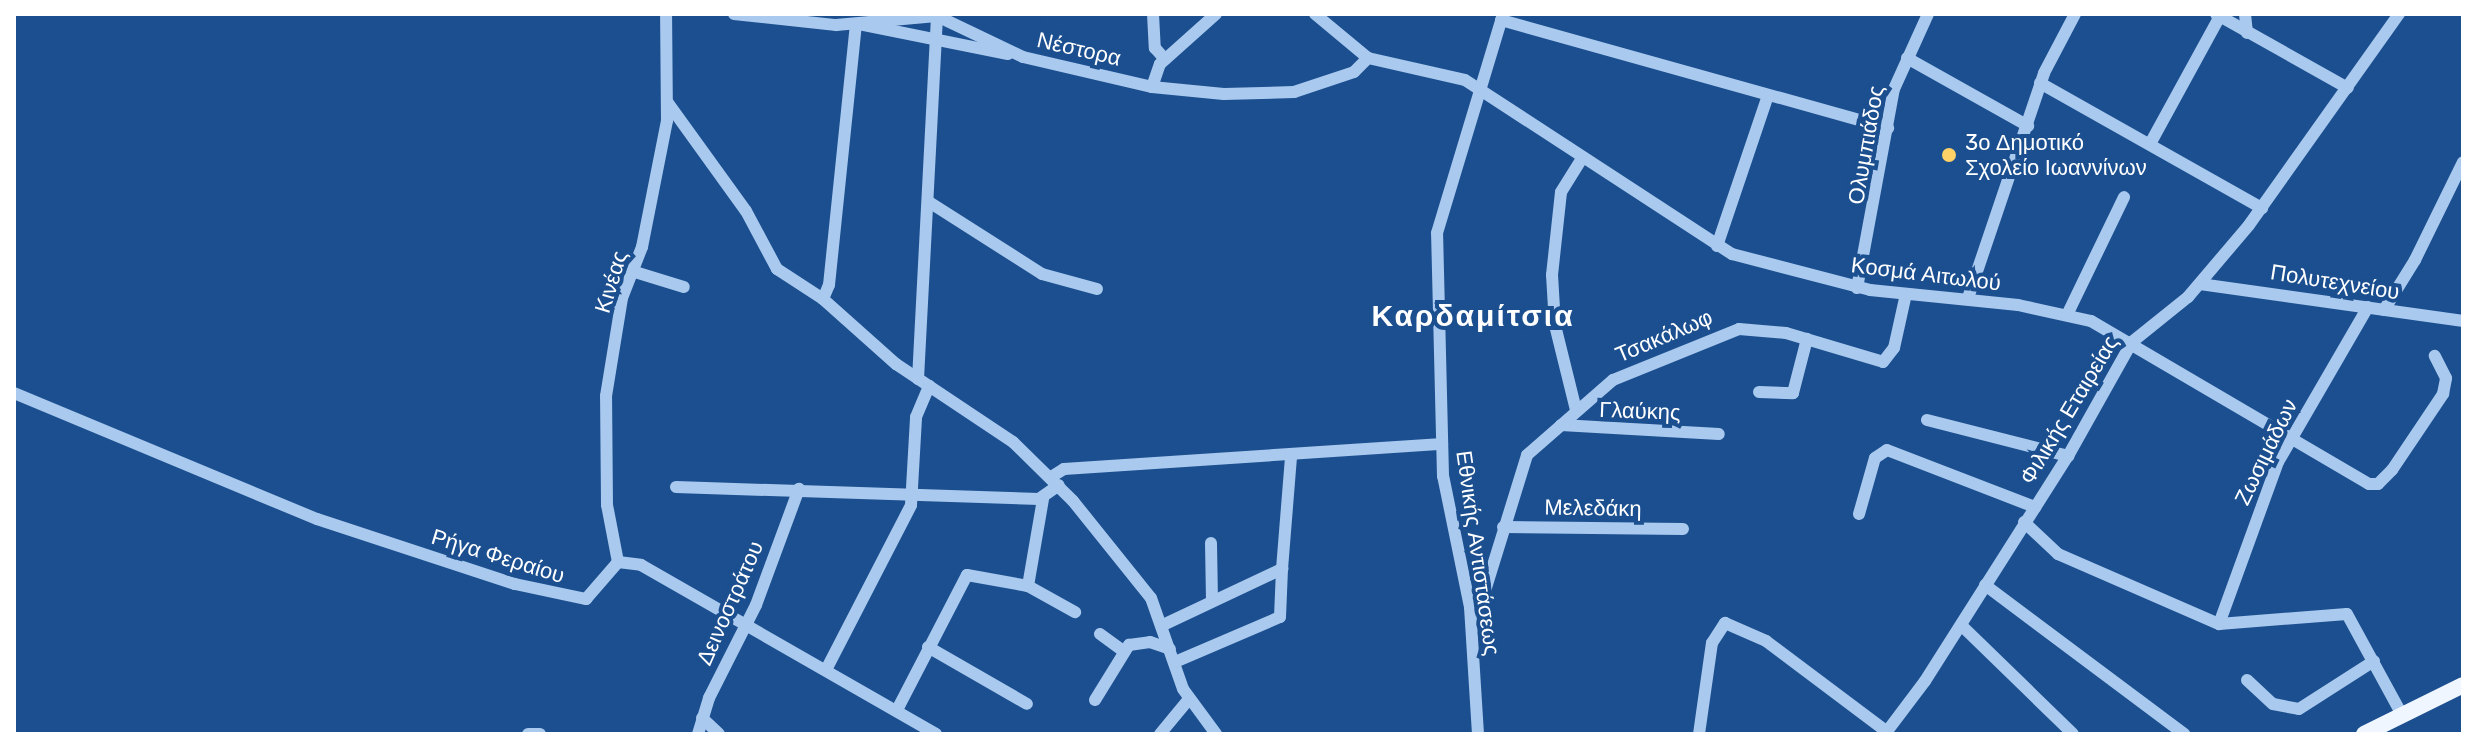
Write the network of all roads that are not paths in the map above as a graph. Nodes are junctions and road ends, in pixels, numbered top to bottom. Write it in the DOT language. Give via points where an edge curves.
graph roads {
  1 [pos="666,14"];
  2 [pos="734,14"];
  3 [pos="1153,14"];
  4 [pos="1216,14"];
  5 [pos="1315,14"];
  6 [pos="1928,14"];
  7 [pos="2075,14"];
  8 [pos="2245,14"];
  9 [pos="2399,14"];
  10 [pos="937,15"];
  11 [pos="2218,15"];
  12 [pos="1502,17"];
  13 [pos="858,24"];
  14 [pos="2247,33"];
  15 [pos="934,39"];
  16 [pos="1023,57"];
  17 [pos="1368,58"];
  18 [pos="1907,58"];
  19 [pos="1165,59"];
  20 [pos="2040,83"];
  21 [pos="1152,87"];
  22 [pos="2348,88"];
  23 [pos="1479,89"];
  24 [pos="1768,95"];
  25 [pos="668,103"];
  26 [pos="2028,126"];
  27 [pos="1888,128"];
  28 [pos="2150,144"];
  29 [pos="1582,159"];
  30 [pos="2463,162"];
  31 [pos="2124,197"];
  32 [pos="929,202"];
  33 [pos="2262,208"];
  34 [pos="1717,246"];
  35 [pos="635,272"];
  36 [pos="2200,284"];
  37 [pos="684,287"];
  38 [pos="1857,288"];
  39 [pos="1097,289"];
  40 [pos="1906,294"];
  41 [pos="1968,298"];
  42 [pos="823,299"];
  43 [pos="2368,307"];
  44 [pos="2384,310"];
  45 [pos="2067,315"];
  46 [pos="2463,321"];
  47 [pos="1807,339"];
  48 [pos="2132,342"];
  49 [pos="2435,356"];
  50 [pos="923,382"];
  51 [pos="1759,392"];
  52 [pos="14,393"];
  53 [pos="1576,410"];
  54 [pos="1927,420"];
  55 [pos="1561,425"];
  56 [pos="1719,434"];
  57 [pos="2293,436"];
  58 [pos="1442,444"];
  59 [pos="1291,456"];
  60 [pos="2068,456"];
  61 [pos="1055,481"];
  62 [pos="676,487"];
  63 [pos="799,489"];
  64 [pos="912,492"];
  65 [pos="1043,499"];
  66 [pos="2035,507"];
  67 [pos="1859,514"];
  68 [pos="2024,522"];
  69 [pos="1503,527"];
  70 [pos="1683,529"];
  71 [pos="1211,543"];
  72 [pos="618,562"];
  73 [pos="1282,569"];
  74 [pos="1985,585"];
  75 [pos="1028,586"];
  76 [pos="1212,599"];
  77 [pos="1470,607"];
  78 [pos="1075,612"];
  79 [pos="747,624"];
  80 [pos="2219,624"];
  81 [pos="1163,625"];
  82 [pos="1961,625"];
  83 [pos="1100,634"];
  84 [pos="928,647"];
  85 [pos="1123,651"];
  86 [pos="1173,655"];
  87 [pos="2374,661"];
  88 [pos="827,668"];
  89 [pos="2247,680"];
  90 [pos="2463,685"];
  91 [pos="1189,699"];
  92 [pos="1095,700"];
  93 [pos="1027,704"];
  94 [pos="897,710"];
  95 [pos="2402,715"];
  96 [pos="702,718"];
  97 [pos="1886,733"];
  98 [pos="698,734"];
  99 [pos="719,734"];
  100 [pos="936,734"];
  101 [pos="1160,734"];
  102 [pos="1216,734"];
  103 [pos="1478,734"];
  104 [pos="1699,734"];
  105 [pos="2073,734"];
  106 [pos="2184,734"];
  107 [pos="2364,734"];
  1 -- 25 [label="street, Κινέας"];
  2 -- 13 [label="street" via="801,24"];
  3 -- 19 [label="street" via="1155,48"];
  4 -- 19 [label="street"];
  5 -- 17 [label="street"];
  6 -- 18 [label="street, Ολυμπιάδος"];
  7 -- 20 [label="street"];
  8 -- 14 [label="street"];
  9 -- 22 [label="street, Φιλικής Εταιρείας"];
  10 -- 13 [label="street"];
  10 -- 15 [label="street"];
  10 -- 16 [label="street, Νέστορα"];
  11 -- 14 [label="street"];
  11 -- 28 [label="street"];
  12 -- 23 [label="street, Εθνικής Αντιστάσεως"];
  12 -- 24 [label="street"];
  13 -- 15 [label="street"];
  13 -- 42 [label="street" via="829,285"];
  14 -- 22 [label="street"];
  15 -- 16 [label="street"];
  15 -- 32 [label="street"];
  16 -- 21 [label="street, Νέστορα"];
  17 -- 21 [label="street, Νέστορα" via="1354,72 1290,93"];
  17 -- 23 [label="street" via="1455,77"];
  18 -- 26 [label="street"];
  18 -- 27 [label="street, Ολυμπιάδος" via="1894,89"];
  19 -- 21 [label="street"];
  20 -- 26 [label="street"];
  20 -- 28 [label="street"];
  22 -- 33 [label="street, Φιλικής Εταιρείας"];
  23 -- 29 [label="street, Κοσμά Αιτωλού"];
  23 -- 58 [label="street, Εθνικής Αντιστάσεως" via="1437,233"];
  24 -- 27 [label="street"];
  24 -- 34 [label="street"];
  25 -- 35 [label="street, Κινέας"];
  25 -- 42 [label="street" via="746,211 768,259"];
  26 -- 41 [label="street"];
  27 -- 38 [label="street, Ολυμπιάδος"];
  28 -- 33 [label="street"];
  29 -- 34 [label="street, Κοσμά Αιτωλού"];
  29 -- 53 [label="street" via="1561,192 1552,275 1555,325"];
  30 -- 44 [label="street"];
  31 -- 45 [label="street"];
  32 -- 39 [label="street" via="1042,274"];
  32 -- 50 [label="street"];
  33 -- 36 [label="street, Φιλικής Εταιρείας"];
  34 -- 38 [label="street, Κοσμά Αιτωλού"];
  35 -- 37 [label="street"];
  35 -- 72 [label="street, Κινέας" via="622,298 606,396 607,505"];
  36 -- 43 [label="street, Πολυτεχνείου"];
  36 -- 48 [label="street, Φιλικής Εταιρείας"];
  38 -- 40 [label="street, Κοσμά Αιτωλού"];
  40 -- 41 [label="street, Κοσμά Αιτωλού"];
  40 -- 47 [label="street, Τσακάλωφ" via="1886,361"];
  41 -- 45 [label="street, Κοσμά Αιτωλού"];
  42 -- 50 [label="street"];
  43 -- 44 [label="street, Πολυτεχνείου"];
  43 -- 57 [label="street, Ζωσιμάδων"];
  44 -- 46 [label="street, Πολυτεχνείου"];
  45 -- 48 [label="street, Κοσμά Αιτωλού"];
  47 -- 51 [label="street" via="1793,393"];
  47 -- 53 [label="street, Τσακάλωφ" via="1762,329 1729,331 1618,377"];
  48 -- 57 [label="street, Κοσμά Αιτωλού"];
  48 -- 60 [label="street, Φιλικής Εταιρείας"];
  49 -- 57 [label="street, Κοσμά Αιτωλού" via="2447,385 2378,484"];
  50 -- 61 [label="street" via="998,430"];
  50 -- 64 [label="street"];
  52 -- 72 [label="street, Ρήγα Φεραίου" via="317,519 515,584 586,599"];
  53 -- 55 [label="street, Τσακάλωφ"];
  54 -- 60 [label="street"];
  55 -- 56 [label="street, Γλαύκης"];
  55 -- 69 [label="street, Τσακάλωφ" via="1525,459"];
  57 -- 80 [label="street, Ζωσιμάδων" via="2262,500"];
  58 -- 59 [label="street"];
  58 -- 77 [label="street, Εθνικής Αντιστάσεως" via="1447,511"];
  59 -- 61 [label="street" via="1064,469"];
  59 -- 73 [label="street"];
  60 -- 66 [label="street, Φιλικής Εταιρείας"];
  61 -- 65 [label="street"];
  61 -- 81 [label="street" via="1145,590"];
  62 -- 63 [label="street"];
  63 -- 64 [label="street"];
  63 -- 79 [label="street, Δεινοστράτου"];
  64 -- 65 [label="street"];
  64 -- 88 [label="street" via="911,505"];
  65 -- 75 [label="street"];
  66 -- 67 [label="street" via="1887,450 1875,458"];
  66 -- 68 [label="street, Φιλικής Εταιρείας"];
  68 -- 74 [label="street, Φιλικής Εταιρείας"];
  68 -- 80 [label="street" via="2058,554"];
  69 -- 70 [label="street, Μελεδάκη"];
  69 -- 77 [label="street, Τσακάλωφ" via="1485,591"];
  71 -- 76 [label="street"];
  72 -- 79 [label="street" via="653,570"];
  73 -- 76 [label="street"];
  73 -- 86 [label="street" via="1280,617"];
  74 -- 82 [label="street, Φιλικής Εταιρείας"];
  74 -- 106 [label="street"];
  75 -- 78 [label="street"];
  75 -- 84 [label="street" via="967,575"];
  76 -- 81 [label="street"];
  77 -- 103 [label="street, Εθνικής Αντιστάσεως"];
  79 -- 88 [label="street"];
  79 -- 96 [label="street, Δεινοστράτου"];
  80 -- 87 [label="street" via="2347,614"];
  81 -- 86 [label="street"];
  82 -- 97 [label="street, Φιλικής Εταιρείας"];
  82 -- 105 [label="street"];
  83 -- 85 [label="street"];
  84 -- 93 [label="street"];
  84 -- 94 [label="street"];
  85 -- 86 [label="street" via="1147,642"];
  85 -- 92 [label="street"];
  86 -- 91 [label="street"];
  87 -- 89 [label="street" via="2299,709 2273,704"];
  87 -- 95 [label="street"];
  88 -- 94 [label="street"];
  90 -- 95 [label="main road"];
  91 -- 101 [label="street"];
  91 -- 102 [label="street"];
  94 -- 100 [label="street"];
  95 -- 107 [label="main road"];
  96 -- 98 [label="street, Δεινοστράτου"];
  96 -- 99 [label="street"];
  97 -- 104 [label="street" via="1766,641 1725,623 1713,637"];
}
